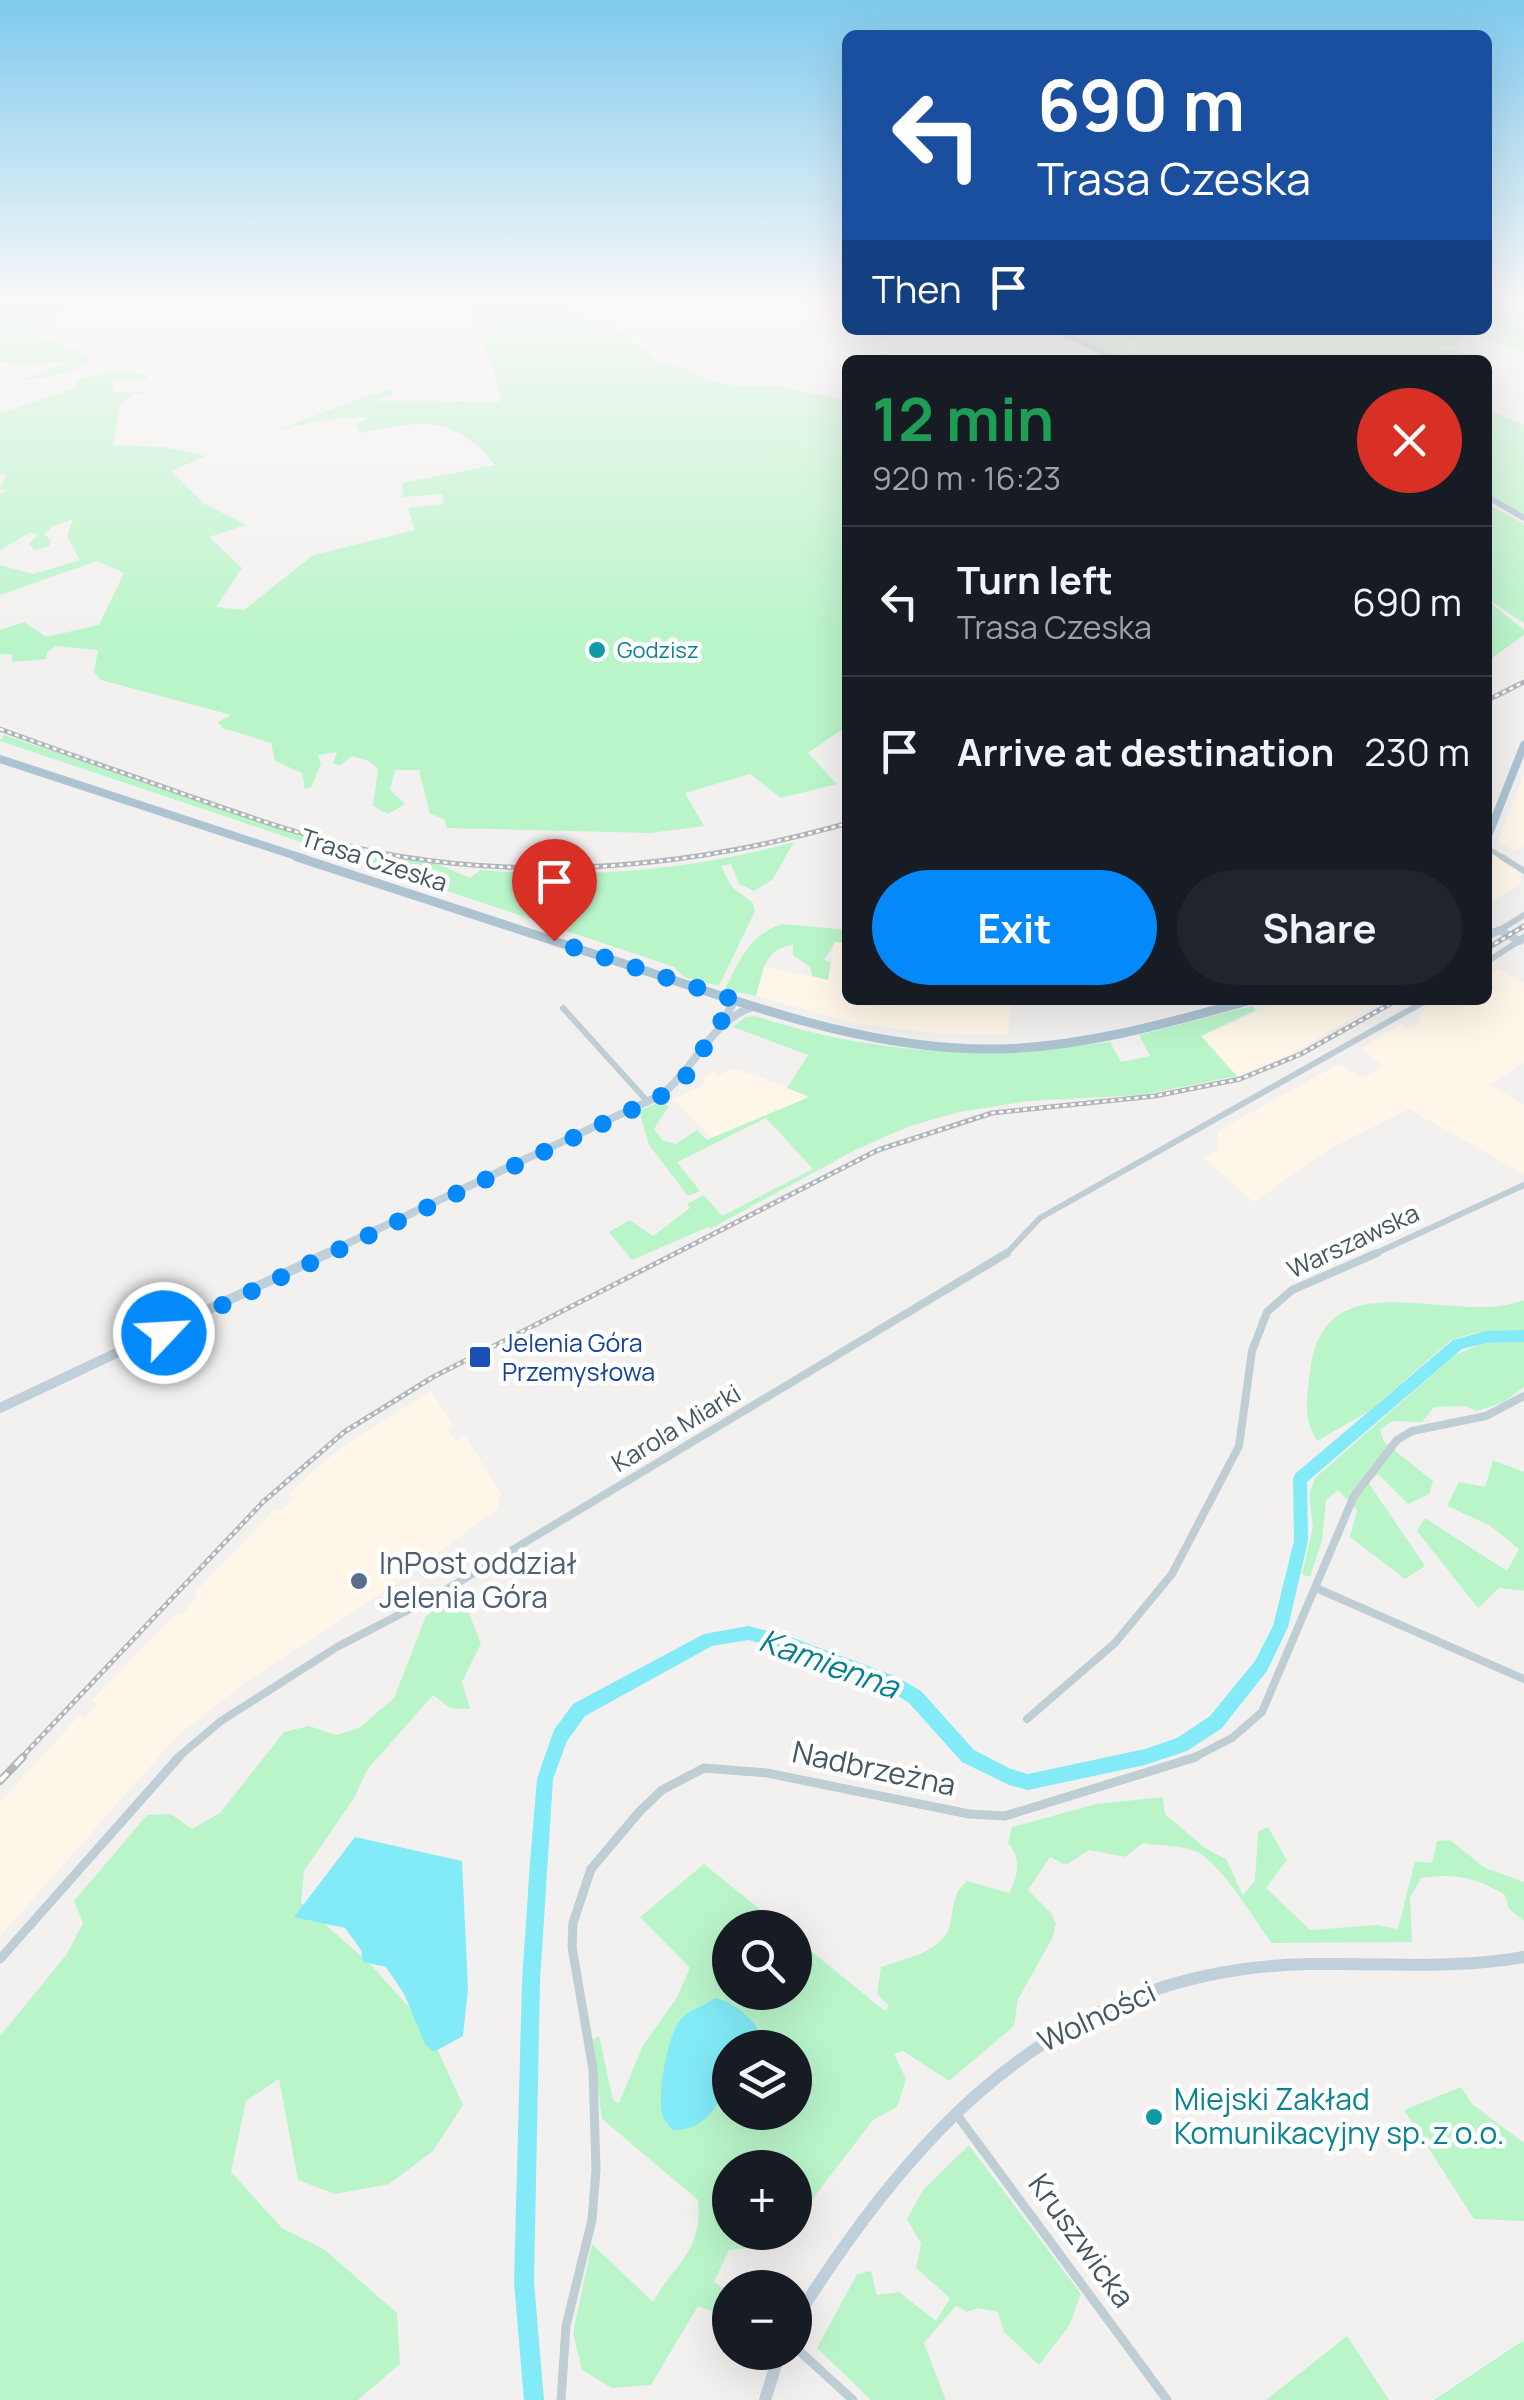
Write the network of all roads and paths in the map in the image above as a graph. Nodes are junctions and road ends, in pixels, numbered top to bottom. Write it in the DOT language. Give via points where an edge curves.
graph roads {
  1 [pos="1492,500"];
  2 [pos="1524,518"];
  3 [pos="1524,745"];
  4 [pos="0,759"];
  5 [pos="1492,826"];
  6 [pos="1492,851"];
  7 [pos="1524,871"];
  8 [pos="1524,915"];
  9 [pos="1500,930"];
  10 [pos="1492,933"];
  11 [pos="1521,940"];
  12 [pos="1492,958"];
  13 [pos="735,1000"];
  14 [pos="1231,1005"];
  15 [pos="1418,1005"];
  16 [pos="563,1008"];
  17 [pos="757,1008"];
  18 [pos="732,1016"];
  19 [pos="720,1028"];
  20 [pos="648,1102"];
  21 [pos="1524,1185"];
  22 [pos="1524,1396"];
  23 [pos="0,1408"];
  24 [pos="1316,1588"];
  25 [pos="1524,1679"];
  26 [pos="1027,1719"];
  27 [pos="1524,1957"];
  28 [pos="0,1959"];
  29 [pos="954,2111"];
  30 [pos="812,2296"];
  31 [pos="812,2362"];
  32 [pos="775,2370"];
  33 [pos="562,2400"];
  34 [pos="766,2400"];
  35 [pos="854,2400"];
  36 [pos="1168,2400"];
  1 -- 2 [label="main road"];
  3 -- 5 [label="main road"];
  4 -- 13 [label="main road, Trasa Czeska"];
  6 -- 7 [label="street"];
  8 -- 9 [label="street"];
  9 -- 10 [label="street"];
  9 -- 11 [label="street"];
  11 -- 12 [label="street"];
  13 -- 17 [label="main road, Trasa Czeska"];
  13 -- 18 [label="street"];
  13 -- 19 [label="street"];
  14 -- 17 [label="main road, Trasa Czeska" via="1096,1038 988,1048 861,1036"];
  15 -- 28 [label="street, Karola Miarki" via="1040,1218 1002,1258 221,1721 175,1760"];
  16 -- 20 [label="street"];
  17 -- 18 [label="street"];
  18 -- 19 [label="street"];
  19 -- 20 [label="street" via="684,1078"];
  20 -- 23 [label="street"];
  21 -- 26 [label="street, Warszawska" via="1277,1301 1260,1324 1246,1374 1239,1446 1189,1547 1115,1643"];
  22 -- 24 [label="street, Nadbrzeżna" via="1486,1416 1412,1430 1397,1440 1354,1496"];
  24 -- 25 [label="street"];
  24 -- 33 [label="street, Nadbrzeżna" via="1262,1712 1232,1738 1175,1767 989,1816 768,1773 704,1768 662,1790 631,1821 592,1868 573,1923 593,2069 596,2170 592,2220 566,2326"];
  27 -- 29 [label="street, Wolności" via="1240,1970 1156,1987 1048,2036"];
  29 -- 30 [label="street, Wolności" via="888,2187"];
  29 -- 36 [label="street, Kruszwicka"];
  31 -- 35 [label="street"];
  32 -- 34 [label="street"];
}
